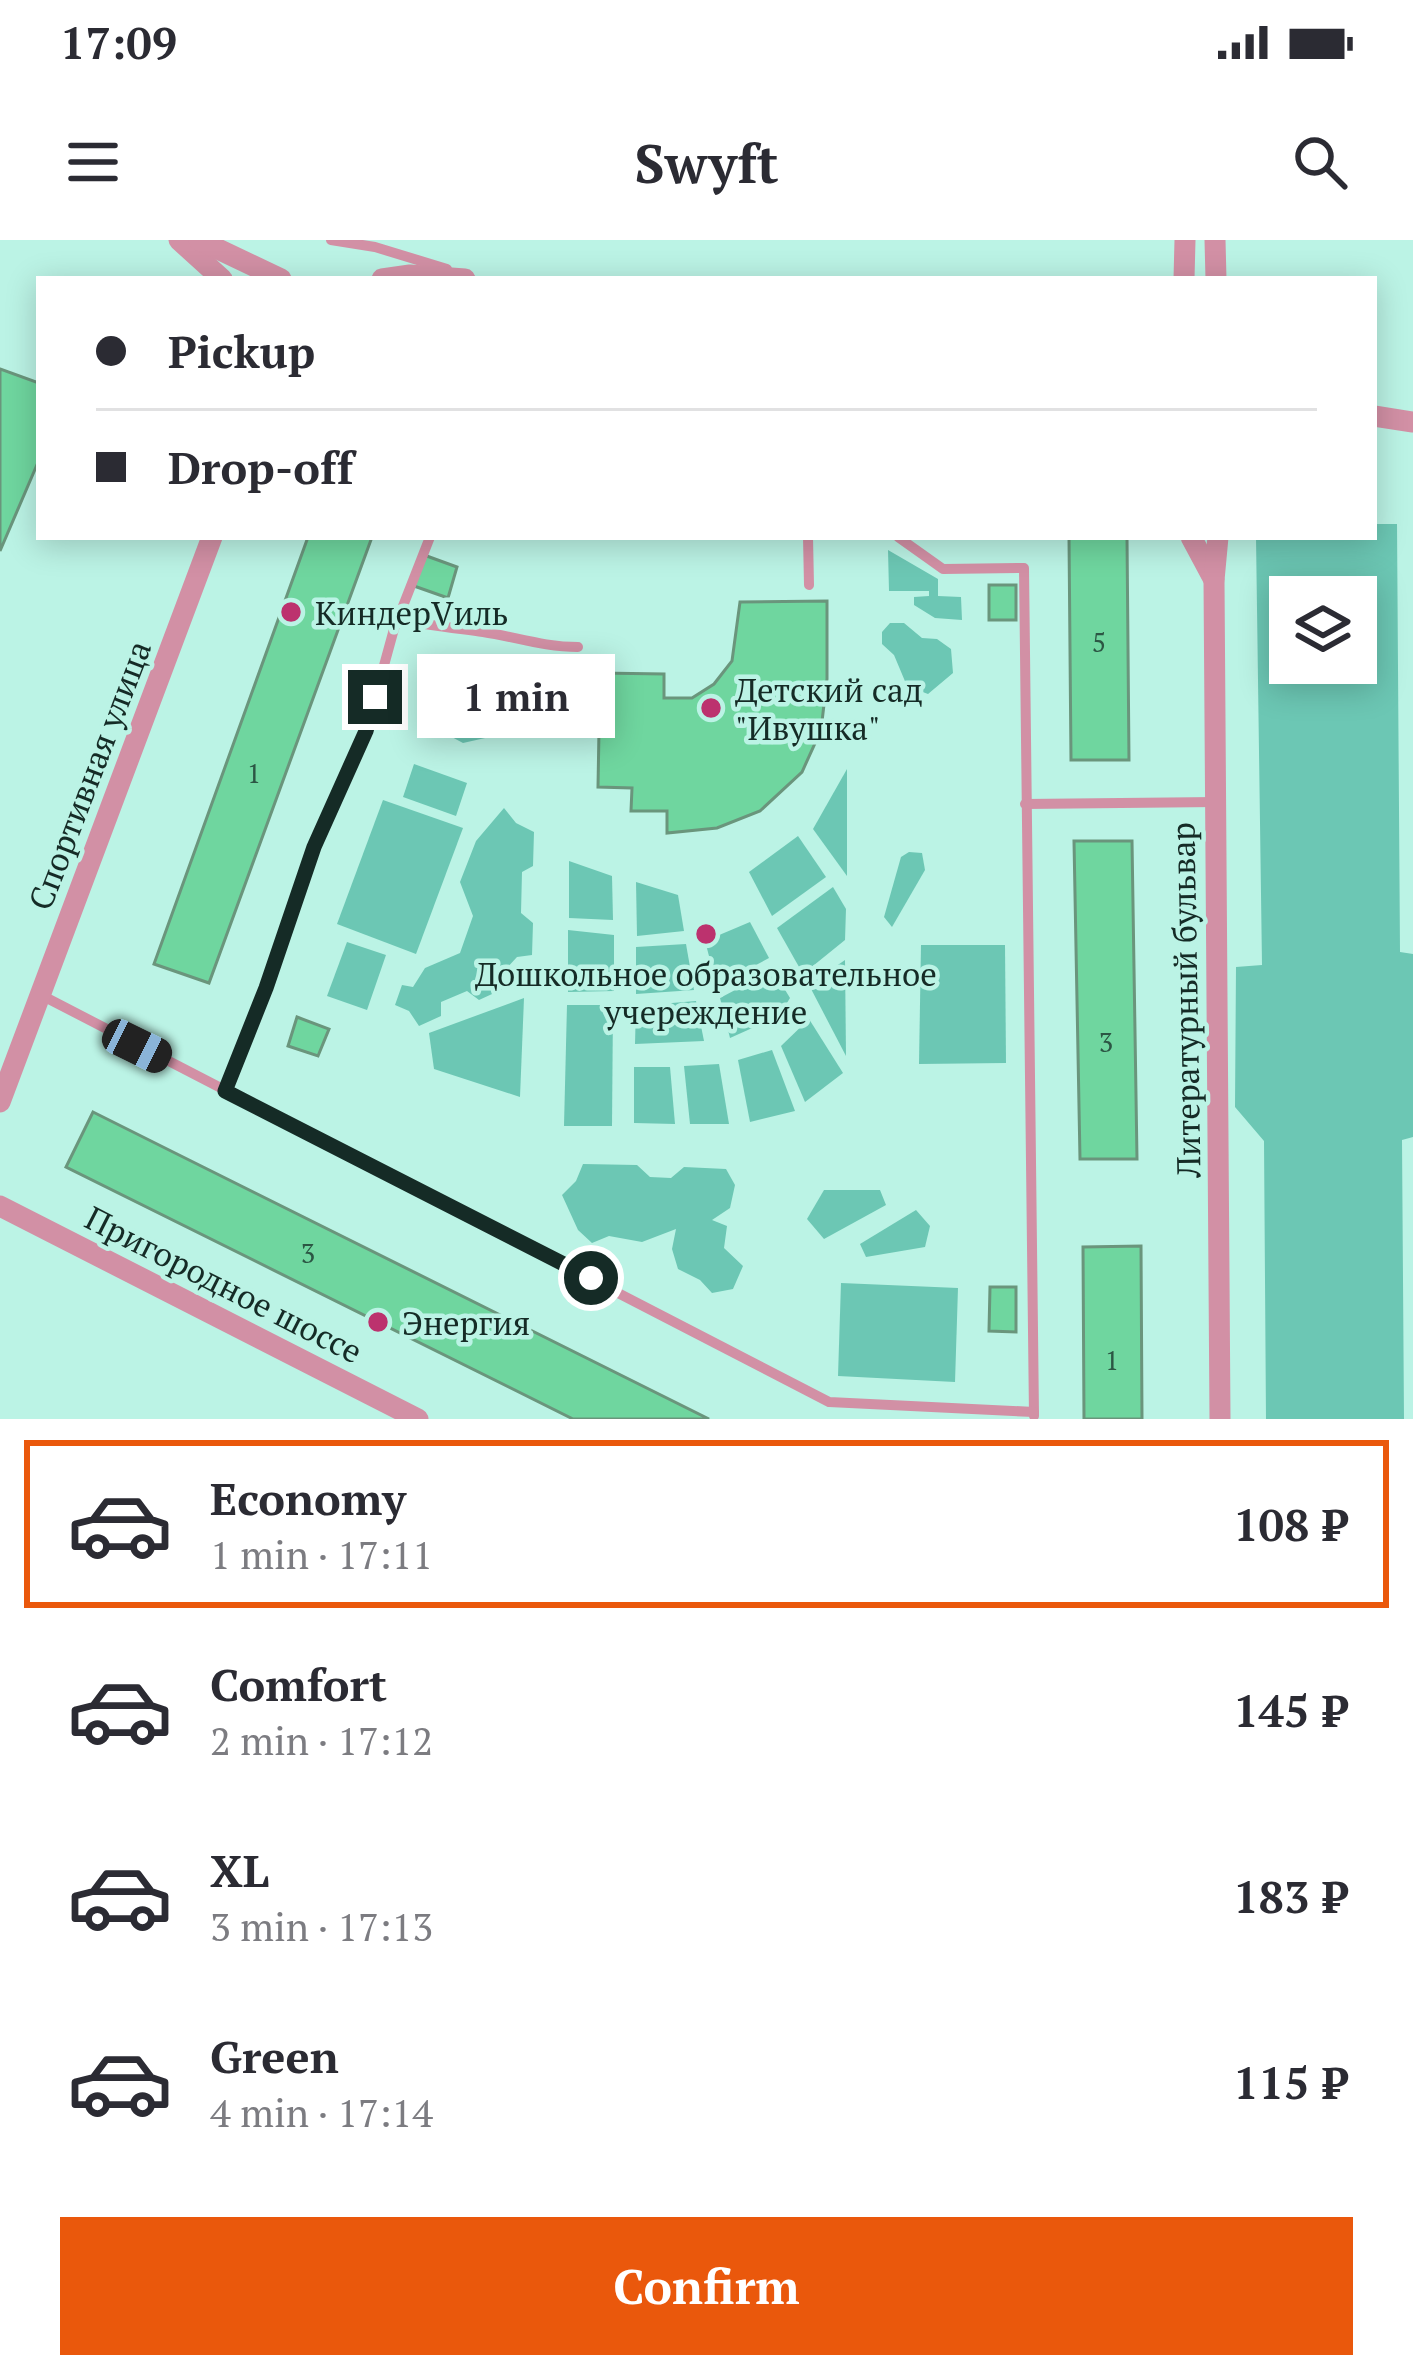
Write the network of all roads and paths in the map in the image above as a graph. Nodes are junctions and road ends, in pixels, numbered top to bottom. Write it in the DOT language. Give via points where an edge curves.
graph roads {
  1 [pos="179,240"];
  2 [pos="199,240"];
  3 [pos="331,240"];
  4 [pos="1185,240"];
  5 [pos="1215,240"];
  6 [pos="219,276"];
  7 [pos="275,276"];
  8 [pos="469,276"];
  9 [pos="1184,276"];
  10 [pos="1216,276"];
  11 [pos="1377,416"];
  12 [pos="1413,422"];
  13 [pos="211,540"];
  14 [pos="429,540"];
  15 [pos="808,540"];
  16 [pos="902,540"];
  17 [pos="1193,540"];
  18 [pos="1218,540"];
  19 [pos="1214,580"];
  20 [pos="809,585"];
  21 [pos="397,619"];
  22 [pos="578,647"];
  23 [pos="1216,802"];
  24 [pos="1025,804"];
  25 [pos="41,995"];
  26 [pos="225,1091"];
  27 [pos="0,1102"];
  28 [pos="0,1206"];
  29 [pos="829,1402"];
  30 [pos="1034,1416"];
  31 [pos="418,1419"];
  32 [pos="821,1419"];
  33 [pos="1220,1419"];
  1 -- 6 [label="street"];
  2 -- 7 [label="street"];
  3 -- 8 [label="lane"];
  4 -- 9 [label="street"];
  5 -- 10 [label="street"];
  11 -- 12 [label="street"];
  13 -- 25 [label="street, Спортивная улица"];
  14 -- 21 [label="lane"];
  15 -- 20 [label="lane"];
  16 -- 24 [label="lane" via="943,569 1024,568"];
  17 -- 19 [label="street, Литературный бульвар"];
  18 -- 19 [label="street, Литературный бульвар"];
  19 -- 23 [label="street, Литературный бульвар"];
  21 -- 22 [label="lane"];
  21 -- 26 [label="lane" via="366,731 314,847"];
  23 -- 24 [label="lane"];
  23 -- 33 [label="street, Литературный бульвар"];
  24 -- 30 [label="lane"];
  25 -- 26 [label="lane"];
  25 -- 27 [label="street, Спортивная улица"];
  26 -- 29 [label="lane"];
  28 -- 31 [label="street, Пригородное шоссе"];
  29 -- 30 [label="lane"];
  29 -- 32 [label="lane"];
}
